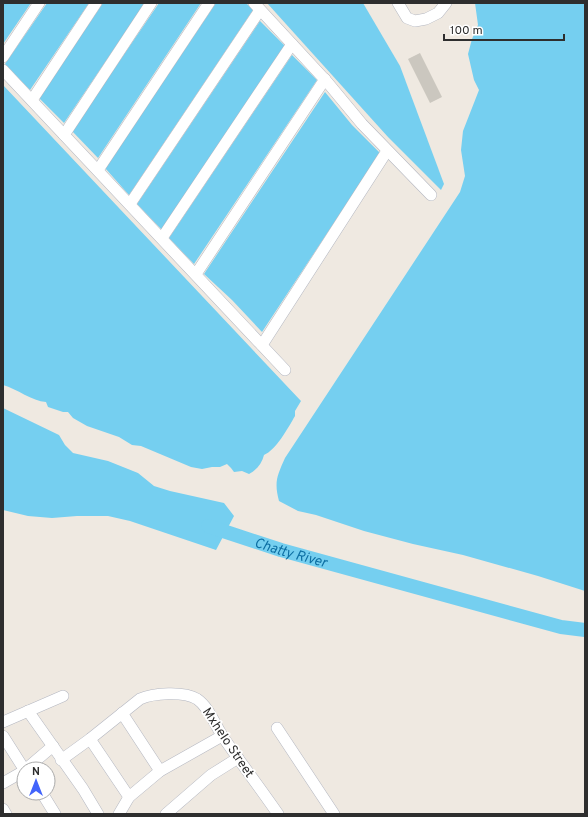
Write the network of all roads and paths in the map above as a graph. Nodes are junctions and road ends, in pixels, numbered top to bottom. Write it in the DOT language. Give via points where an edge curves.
graph roads {
  1 [pos="39,3"];
  2 [pos="96,3"];
  3 [pos="151,3"];
  4 [pos="209,3"];
  5 [pos="398,3"];
  6 [pos="446,3"];
  7 [pos="257,6"];
  8 [pos="292,44"];
  9 [pos="3,57"];
  10 [pos="3,70"];
  11 [pos="325,79"];
  12 [pos="32,100"];
  13 [pos="64,135"];
  14 [pos="387,151"];
  15 [pos="98,170"];
  16 [pos="431,195"];
  17 [pos="130,204"];
  18 [pos="162,238"];
  19 [pos="196,274"];
  20 [pos="262,345"];
  21 [pos="285,370"];
  22 [pos="63,696"];
  23 [pos="28,711"];
  24 [pos="122,713"];
  25 [pos="3,722"];
  26 [pos="278,728"];
  27 [pos="3,736"];
  28 [pos="222,736"];
  29 [pos="90,739"];
  30 [pos="53,746"];
  31 [pos="238,758"];
  32 [pos="61,760"];
  33 [pos="19,761"];
  34 [pos="36,761"];
  35 [pos="160,771"];
  36 [pos="16,775"];
  37 [pos="3,783"];
  38 [pos="129,797"];
  39 [pos="47,801"];
  40 [pos="3,809"];
  41 [pos="172,812"];
  42 [pos="6,814"];
  43 [pos="55,814"];
  44 [pos="98,814"];
  45 [pos="119,814"];
  46 [pos="278,814"];
  47 [pos="334,814"];
  1 -- 9 [label="street"];
  2 -- 12 [label="street"];
  3 -- 13 [label="street"];
  4 -- 15 [label="street"];
  5 -- 6 [label="street" via="408,18 416,21 438,13"];
  7 -- 8 [label="street"];
  7 -- 17 [label="street"];
  8 -- 11 [label="street"];
  8 -- 18 [label="street"];
  10 -- 12 [label="street"];
  11 -- 14 [label="street"];
  11 -- 19 [label="street"];
  12 -- 13 [label="street"];
  13 -- 15 [label="street"];
  14 -- 16 [label="street"];
  14 -- 20 [label="street"];
  15 -- 17 [label="street"];
  17 -- 18 [label="street"];
  18 -- 19 [label="street"];
  19 -- 20 [label="street"];
  20 -- 21 [label="street"];
  22 -- 23 [label="street"];
  23 -- 25 [label="street"];
  23 -- 30 [label="street"];
  24 -- 28 [label="street, Mxhelo Street" via="140,699 150,695 196,698 205,706"];
  24 -- 29 [label="street"];
  24 -- 35 [label="street"];
  26 -- 47 [label="street"];
  27 -- 33 [label="street"];
  28 -- 31 [label="street, Mxhelo Street"];
  28 -- 35 [label="street"];
  29 -- 32 [label="street"];
  29 -- 38 [label="street"];
  30 -- 32 [label="street"];
  30 -- 34 [label="street"];
  31 -- 41 [label="street" via="211,775"];
  31 -- 46 [label="street, Mxhelo Street"];
  32 -- 44 [label="street"];
  35 -- 38 [label="street"];
  36 -- 37 [label="street"];
  38 -- 45 [label="street"];
  39 -- 43 [label="street"];
  40 -- 42 [label="street"];
}
